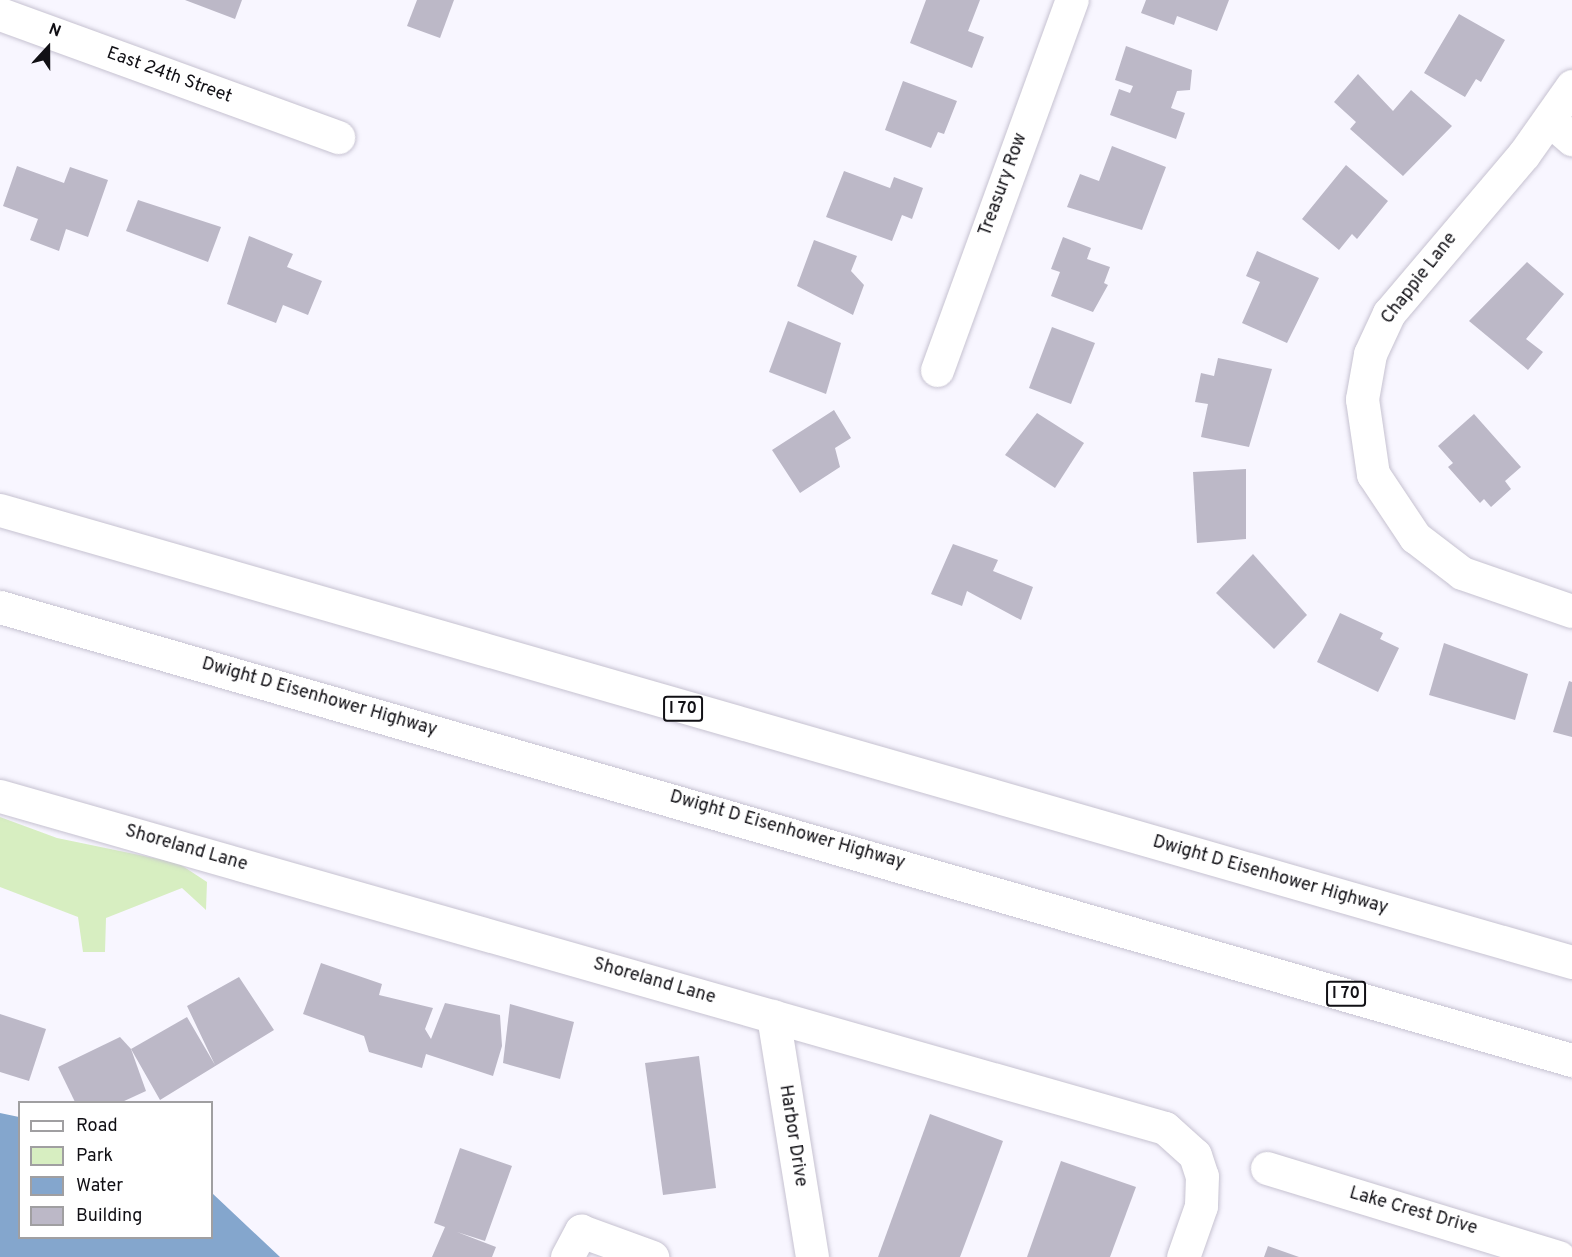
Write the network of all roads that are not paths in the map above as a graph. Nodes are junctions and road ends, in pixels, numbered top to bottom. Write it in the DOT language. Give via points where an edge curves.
graph roads {
  1 [pos="1072,0"];
  2 [pos="19,12"];
  3 [pos="1572,86"];
  4 [pos="1561,130"];
  5 [pos="338,137"];
  6 [pos="937,370"];
  7 [pos="0,510"];
  8 [pos="0,607"];
  9 [pos="1572,611"];
  10 [pos="0,796"];
  11 [pos="1572,962"];
  12 [pos="772,1016"];
  13 [pos="1572,1060"];
  14 [pos="1267,1168"];
  15 [pos="567,1257"];
  16 [pos="652,1257"];
  17 [pos="812,1257"];
  18 [pos="1183,1257"];
  19 [pos="1559,1257"];
  1 -- 6 [label="main road, Treasury Row"];
  2 -- 5 [label="main road, East 24th Street"];
  3 -- 4 [label="main road, Chappie Lane"];
  4 -- 9 [label="main road, Chappie Lane" via="1398,302 1365,370 1362,430 1373,474 1395,514 1437,556 1489,586"];
  7 -- 11 [label="main road, Dwight D Eisenhower Highway / I 70"];
  8 -- 13 [label="main road, Dwight D Eisenhower Highway / I 70"];
  10 -- 12 [label="main road, Shoreland Lane"];
  12 -- 17 [label="main road, Harbor Drive"];
  12 -- 18 [label="main road, Shoreland Lane" via="1165,1128 1195,1155 1202,1176 1201,1206"];
  14 -- 19 [label="main road, Lake Crest Drive"];
  15 -- 16 [label="main road" via="581,1231"];
}
